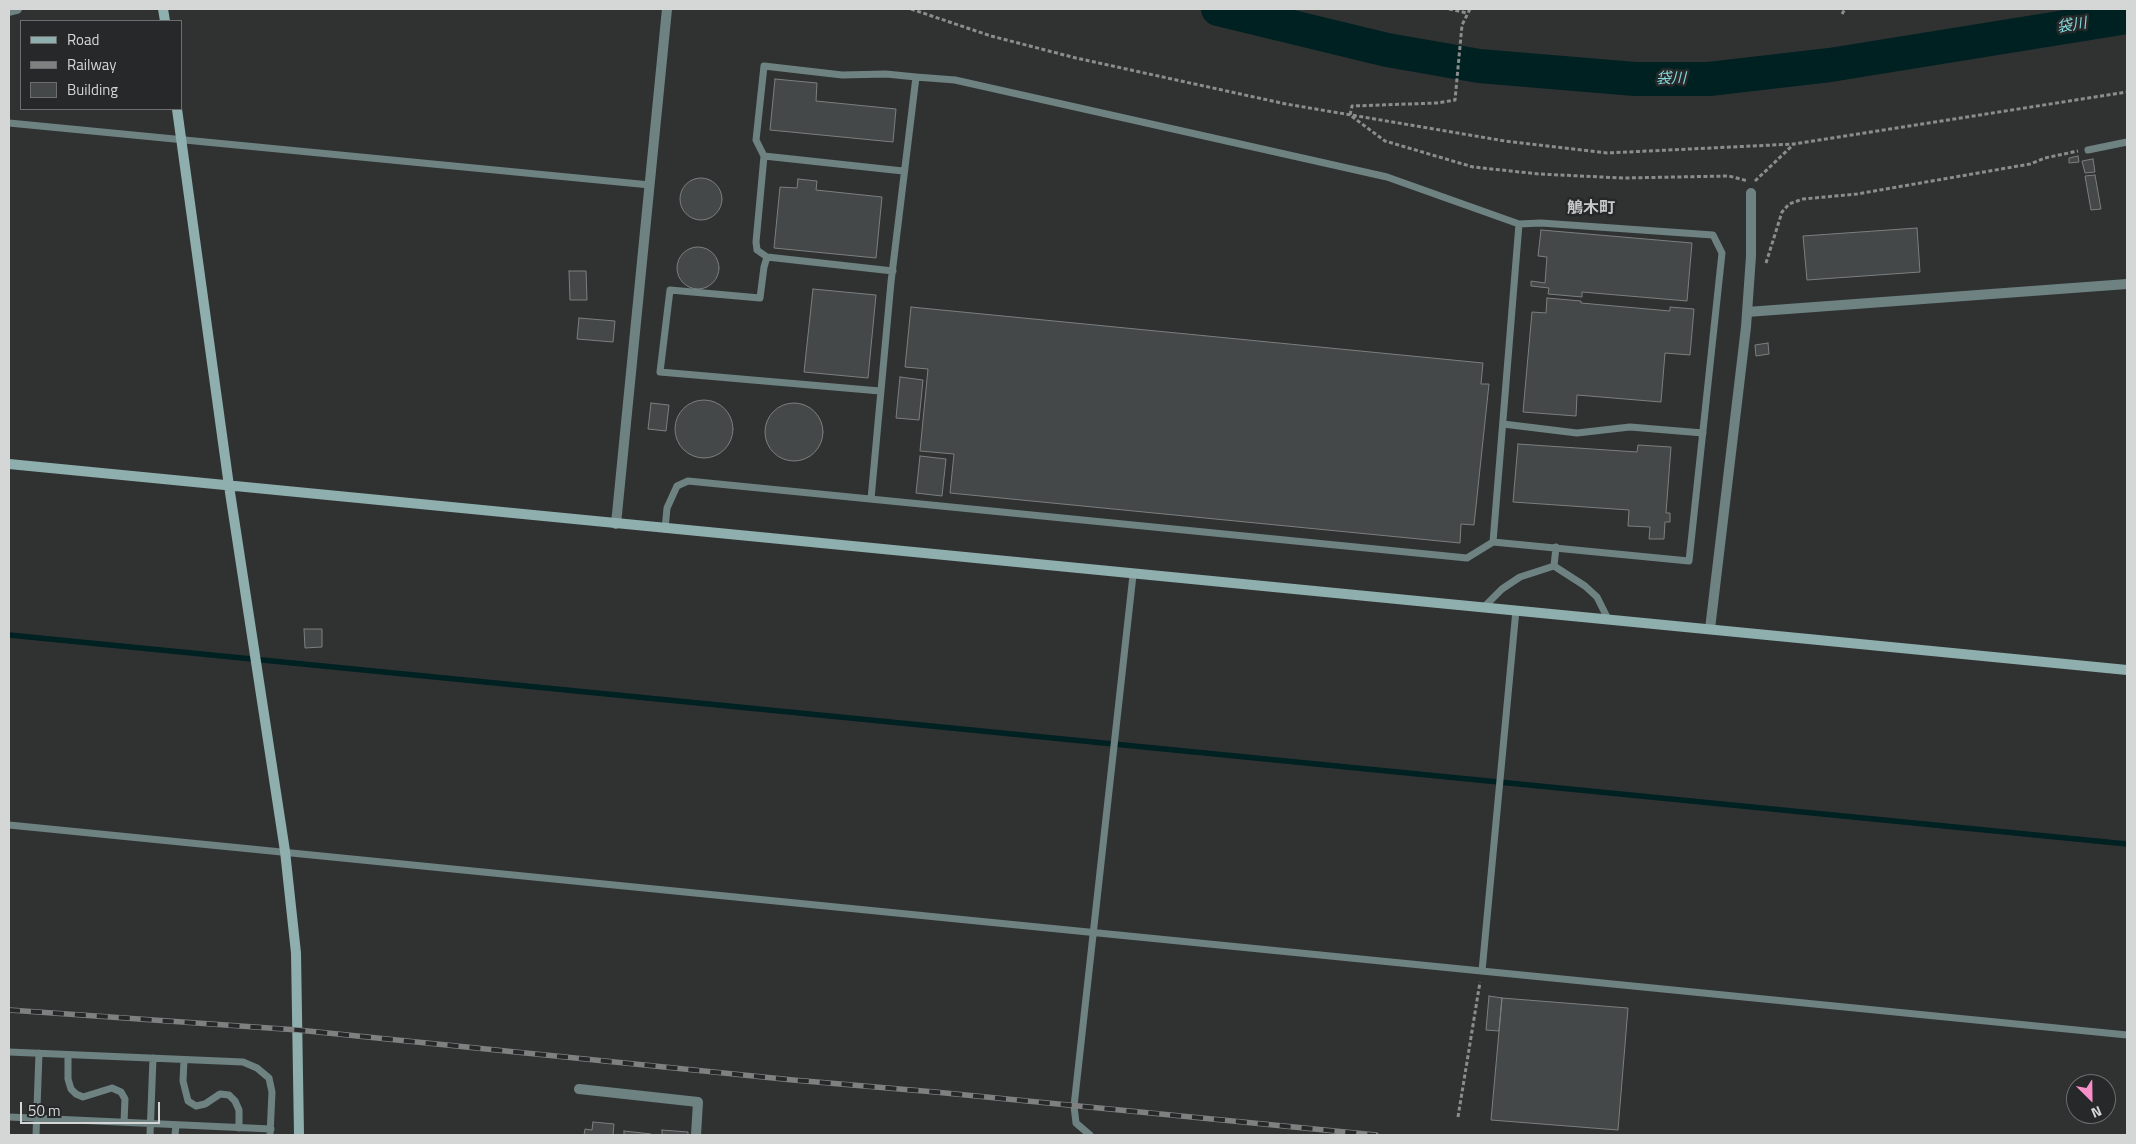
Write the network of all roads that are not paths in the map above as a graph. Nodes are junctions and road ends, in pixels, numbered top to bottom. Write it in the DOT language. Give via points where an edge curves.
graph roads {
  1 [pos="17,9"];
  2 [pos="667,9"];
  3 [pos="9,11"];
  4 [pos="916,77"];
  5 [pos="177,110"];
  6 [pos="9,123"];
  7 [pos="181,140"];
  8 [pos="2127,142"];
  9 [pos="2088,150"];
  10 [pos="764,156"];
  11 [pos="903,171"];
  12 [pos="650,185"];
  13 [pos="1751,193"];
  14 [pos="1519,224"];
  15 [pos="767,257"];
  16 [pos="893,271"];
  17 [pos="2127,284"];
  18 [pos="1747,312"];
  19 [pos="880,391"];
  20 [pos="1503,424"];
  21 [pos="1703,433"];
  22 [pos="9,464"];
  23 [pos="229,486"];
  24 [pos="871,499"];
  25 [pos="616,524"];
  26 [pos="665,529"];
  27 [pos="1492,542"];
  28 [pos="1556,547"];
  29 [pos="1554,566"];
  30 [pos="1133,574"];
  31 [pos="1484,607"];
  32 [pos="1516,610"];
  33 [pos="1608,618"];
  34 [pos="1710,628"];
  35 [pos="2127,670"];
  36 [pos="9,825"];
  37 [pos="285,851"];
  38 [pos="1093,934"];
  39 [pos="1482,971"];
  40 [pos="2127,1035"];
  41 [pos="9,1052"];
  42 [pos="39,1053"];
  43 [pos="68,1055"];
  44 [pos="153,1058"];
  45 [pos="184,1060"];
  46 [pos="579,1089"];
  47 [pos="9,1117"];
  48 [pos="124,1122"];
  49 [pos="151,1124"];
  50 [pos="176,1125"];
  51 [pos="239,1128"];
  52 [pos="270,1132"];
  53 [pos="36,1135"];
  54 [pos="150,1135"];
  55 [pos="175,1135"];
  56 [pos="299,1135"];
  57 [pos="696,1135"];
  58 [pos="1090,1135"];
  1 -- 3 [label="street"];
  2 -- 12 [label="street"];
  4 -- 10 [label="lane" via="764,66 756,140"];
  4 -- 11 [label="lane"];
  4 -- 14 [label="lane" via="955,80 1387,177"];
  5 -- 7 [label="street"];
  6 -- 7 [label="lane"];
  7 -- 12 [label="lane"];
  7 -- 23 [label="street"];
  8 -- 9 [label="lane"];
  10 -- 11 [label="lane"];
  10 -- 15 [label="lane" via="756,242 757,250"];
  11 -- 16 [label="lane"];
  12 -- 25 [label="street"];
  13 -- 18 [label="street"];
  14 -- 20 [label="lane"];
  14 -- 21 [label="lane" via="1713,235 1722,253"];
  15 -- 16 [label="lane"];
  15 -- 19 [label="lane" via="760,298 670,290 660,372"];
  16 -- 19 [label="lane"];
  17 -- 18 [label="street"];
  18 -- 34 [label="street"];
  19 -- 24 [label="lane"];
  20 -- 21 [label="lane" via="1577,433 1630,427"];
  20 -- 27 [label="lane"];
  21 -- 28 [label="lane" via="1689,562"];
  22 -- 23 [label="street"];
  23 -- 25 [label="street"];
  23 -- 37 [label="street"];
  24 -- 26 [label="lane" via="688,481 677,486 667,508"];
  24 -- 27 [label="lane" via="1467,558"];
  25 -- 26 [label="street"];
  26 -- 30 [label="street"];
  27 -- 28 [label="lane"];
  28 -- 29 [label="lane"];
  29 -- 31 [label="lane" via="1520,577"];
  29 -- 33 [label="lane" via="1598,597"];
  30 -- 31 [label="street"];
  30 -- 38 [label="lane"];
  31 -- 32 [label="street"];
  32 -- 33 [label="street"];
  32 -- 39 [label="lane"];
  33 -- 34 [label="street"];
  34 -- 35 [label="street"];
  36 -- 37 [label="lane"];
  37 -- 38 [label="lane"];
  37 -- 56 [label="street" via="296,953"];
  38 -- 39 [label="lane"];
  38 -- 58 [label="lane" via="1074,1111 1076,1123"];
  39 -- 40 [label="lane"];
  41 -- 42 [label="lane"];
  42 -- 43 [label="lane"];
  42 -- 53 [label="lane"];
  43 -- 44 [label="lane"];
  43 -- 48 [label="lane" via="71,1089 83,1097 112,1088 121,1092 125,1099"];
  44 -- 45 [label="lane"];
  44 -- 49 [label="lane"];
  45 -- 51 [label="lane" via="183,1081 188,1101 196,1106 220,1094 229,1095 239,1110"];
  45 -- 52 [label="lane" via="243,1062 269,1078 272,1092"];
  46 -- 57 [label="street" via="698,1102"];
  47 -- 48 [label="lane"];
  48 -- 49 [label="lane"];
  49 -- 50 [label="lane"];
  49 -- 54 [label="lane"];
  50 -- 51 [label="lane"];
  50 -- 55 [label="lane"];
  51 -- 52 [label="lane"];
}
